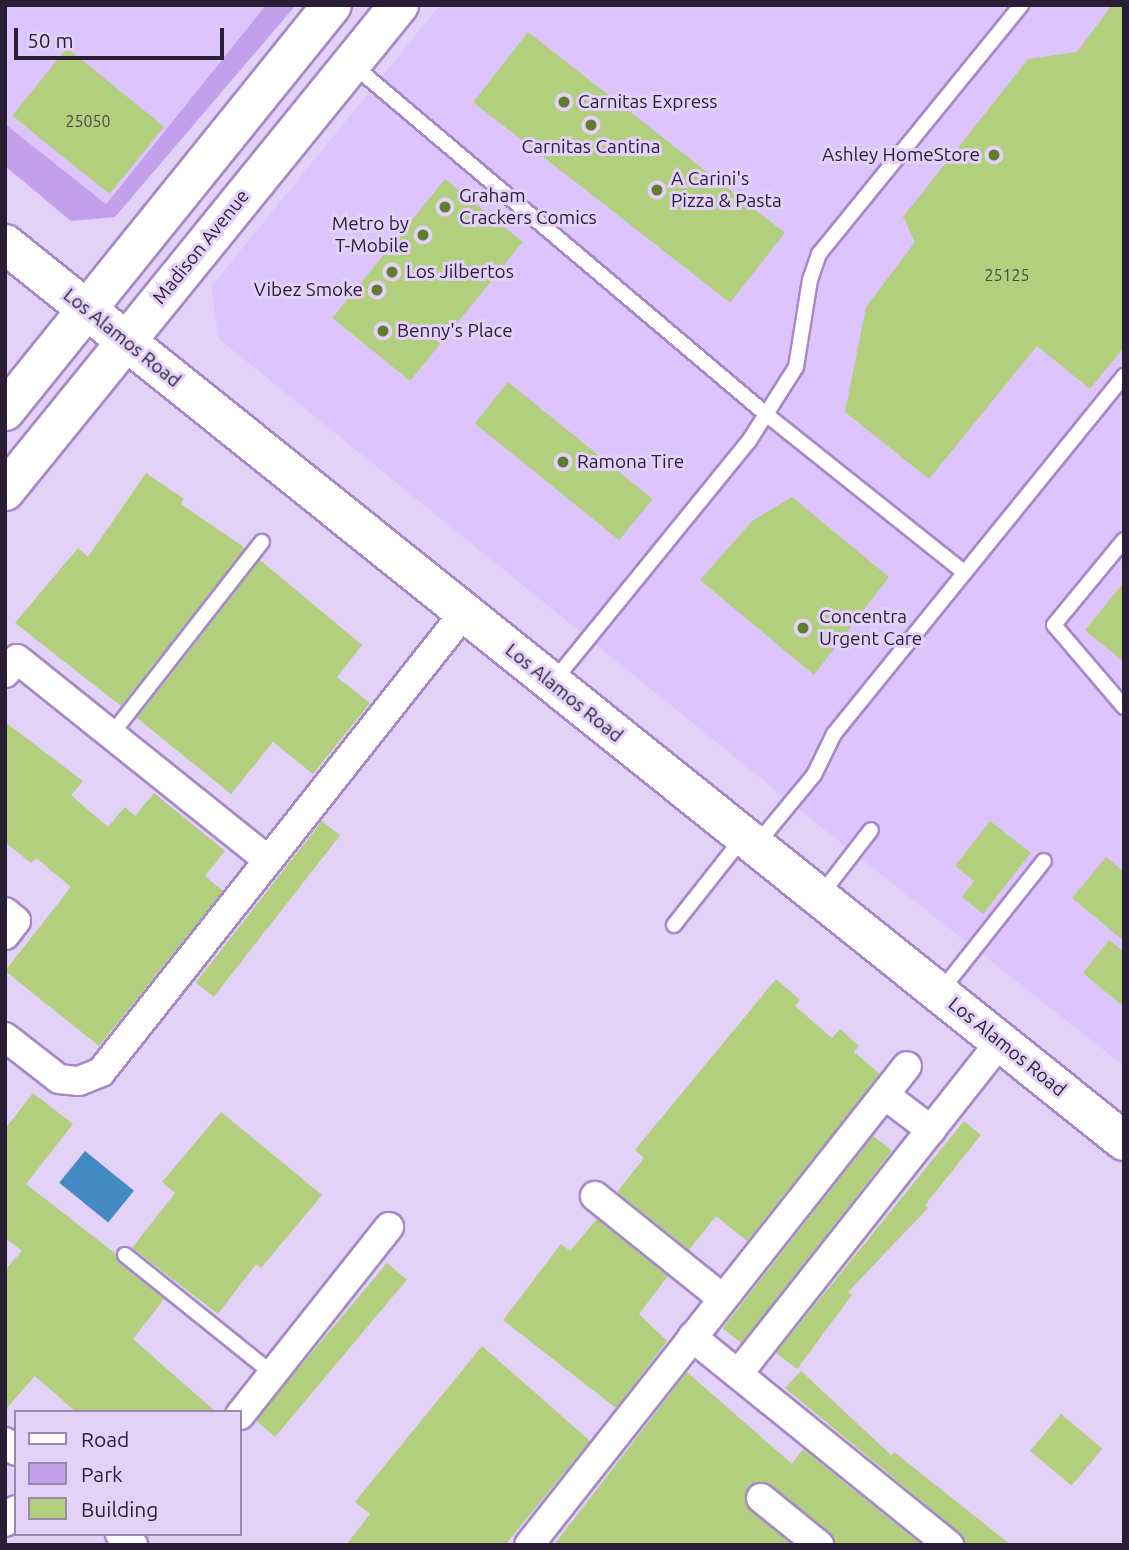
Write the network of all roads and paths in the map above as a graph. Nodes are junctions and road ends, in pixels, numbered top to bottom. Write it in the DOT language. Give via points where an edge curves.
graph roads {
  1 [pos="332,5"];
  2 [pos="399,5"];
  3 [pos="1021,5"];
  4 [pos="352,64"];
  5 [pos="5,244"];
  6 [pos="86,310"];
  7 [pos="126,341"];
  8 [pos="1124,376"];
  9 [pos="5,411"];
  10 [pos="767,415"];
  11 [pos="5,491"];
  12 [pos="1124,540"];
  13 [pos="262,542"];
  14 [pos="964,572"];
  15 [pos="464,612"];
  16 [pos="5,673"];
  17 [pos="552,683"];
  18 [pos="1124,707"];
  19 [pos="111,735"];
  20 [pos="871,830"];
  21 [pos="750,841"];
  22 [pos="265,858"];
  23 [pos="1044,861"];
  24 [pos="819,897"];
  25 [pos="5,912"];
  26 [pos="674,925"];
  27 [pos="5,935"];
  28 [pos="939,993"];
  29 [pos="5,1037"];
  30 [pos="1000,1042"];
  31 [pos="907,1066"];
  32 [pos="884,1095"];
  33 [pos="931,1130"];
  34 [pos="1124,1141"];
  35 [pos="595,1196"];
  36 [pos="389,1227"];
  37 [pos="125,1255"];
  38 [pos="723,1299"];
  39 [pos="692,1338"];
  40 [pos="273,1374"];
  41 [pos="738,1374"];
  42 [pos="242,1413"];
  43 [pos="761,1498"];
  44 [pos="528,1545"];
  45 [pos="819,1545"];
  46 [pos="949,1545"];
  1 -- 6 [label="main road"];
  2 -- 4 [label="main road, Madison Avenue"];
  3 -- 10 [label="lane" via="820,254 810,280 796,367"];
  4 -- 7 [label="main road, Madison Avenue"];
  4 -- 10 [label="lane"];
  5 -- 6 [label="main road, Los Alamos Road"];
  6 -- 7 [label="main road, Los Alamos Road"];
  6 -- 9 [label="main road"];
  7 -- 11 [label="main road, Madison Avenue"];
  7 -- 15 [label="main road, Los Alamos Road"];
  8 -- 14 [label="lane"];
  10 -- 14 [label="lane"];
  10 -- 17 [label="lane"];
  12 -- 18 [label="lane" via="1054,625"];
  13 -- 19 [label="lane"];
  14 -- 21 [label="lane" via="834,734 814,775"];
  15 -- 17 [label="main road, Los Alamos Road"];
  15 -- 22 [label="street"];
  16 -- 19 [label="street" via="17,659"];
  17 -- 21 [label="main road, Los Alamos Road"];
  19 -- 22 [label="street"];
  20 -- 24 [label="lane"];
  21 -- 24 [label="main road, Los Alamos Road"];
  21 -- 26 [label="lane"];
  22 -- 29 [label="street" via="101,1072 79,1081 59,1079"];
  23 -- 28 [label="lane"];
  24 -- 28 [label="main road, Los Alamos Road"];
  25 -- 27 [label="street" via="16,921"];
  28 -- 30 [label="main road, Los Alamos Road"];
  30 -- 33 [label="street"];
  30 -- 34 [label="main road, Los Alamos Road"];
  31 -- 32 [label="street"];
  32 -- 33 [label="street"];
  32 -- 38 [label="street"];
  33 -- 41 [label="street"];
  35 -- 38 [label="street"];
  36 -- 40 [label="street"];
  37 -- 40 [label="lane"];
  38 -- 39 [label="street"];
  39 -- 41 [label="street"];
  39 -- 44 [label="street"];
  40 -- 42 [label="street"];
  41 -- 46 [label="street"];
  43 -- 45 [label="street"];
}
